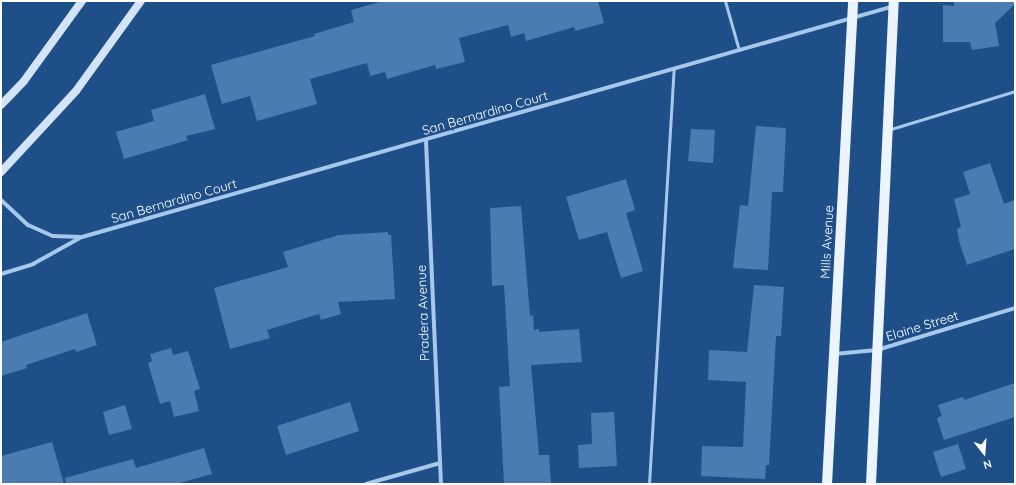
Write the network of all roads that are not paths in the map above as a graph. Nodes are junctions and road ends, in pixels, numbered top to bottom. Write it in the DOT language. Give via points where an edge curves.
graph roads {
  1 [pos="82,1"];
  2 [pos="141,1"];
  3 [pos="725,1"];
  4 [pos="853,1"];
  5 [pos="894,3"];
  6 [pos="852,18"];
  7 [pos="739,50"];
  8 [pos="674,69"];
  9 [pos="1015,91"];
  10 [pos="1,105"];
  11 [pos="890,130"];
  12 [pos="426,141"];
  13 [pos="1,172"];
  14 [pos="1,200"];
  15 [pos="82,237"];
  16 [pos="1,274"];
  17 [pos="1015,308"];
  18 [pos="877,350"];
  19 [pos="834,354"];
  20 [pos="440,463"];
  21 [pos="366,484"];
  22 [pos="441,484"];
  23 [pos="649,484"];
  24 [pos="827,484"];
  25 [pos="871,484"];
  1 -- 10 [label="main road" via="24,81"];
  2 -- 13 [label="main road" via="76,91"];
  3 -- 7 [label="lane"];
  4 -- 6 [label="main road, Mills Avenue"];
  5 -- 6 [label="street, San Bernardino Court"];
  5 -- 11 [label="main road"];
  6 -- 7 [label="street, San Bernardino Court"];
  6 -- 19 [label="main road, Mills Avenue"];
  7 -- 8 [label="street, San Bernardino Court"];
  8 -- 12 [label="street, San Bernardino Court"];
  8 -- 23 [label="lane"];
  9 -- 11 [label="lane"];
  11 -- 18 [label="main road"];
  12 -- 15 [label="street, San Bernardino Court"];
  12 -- 20 [label="street, Pradera Avenue"];
  14 -- 15 [label="street, San Bernardino Court" via="28,225 53,236"];
  15 -- 16 [label="street, San Bernardino Court" via="34,264"];
  17 -- 18 [label="street, Elaine Street"];
  18 -- 19 [label="street, Elaine Street"];
  18 -- 25 [label="main road"];
  19 -- 24 [label="main road, Mills Avenue"];
  20 -- 21 [label="street"];
  20 -- 22 [label="street, Pradera Avenue"];
}
